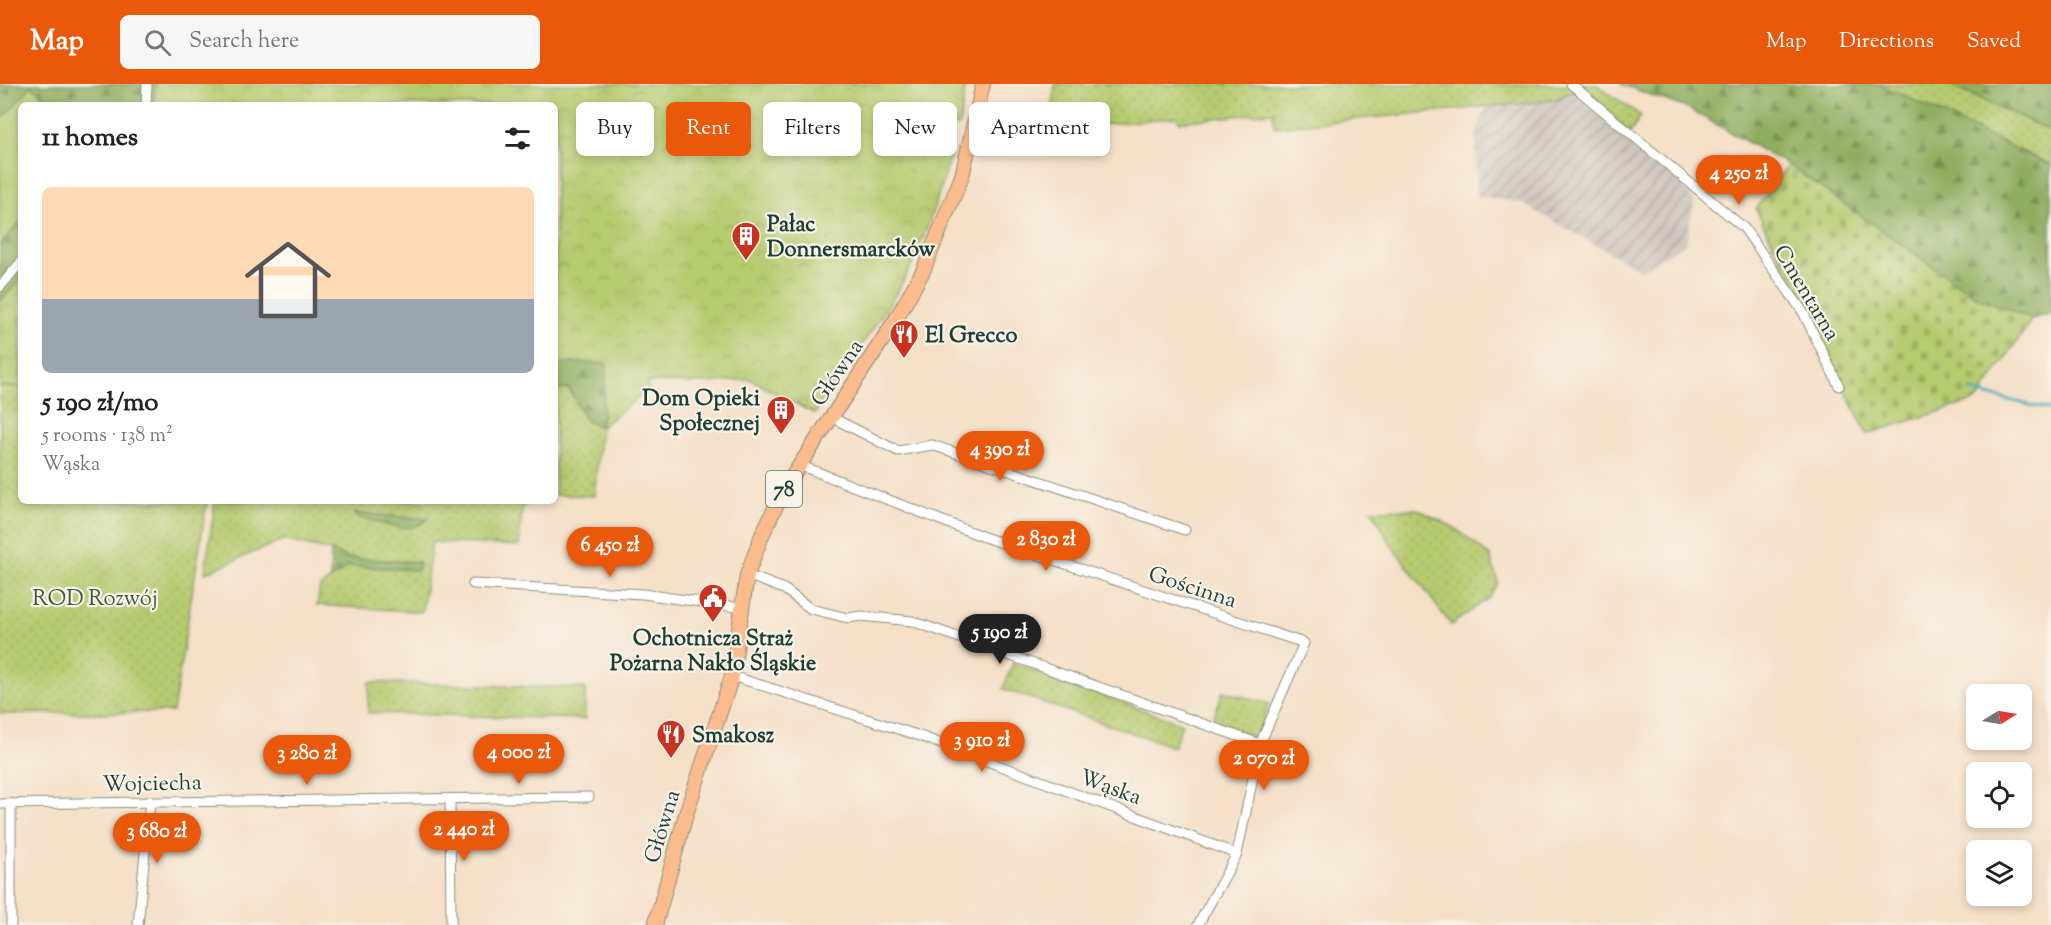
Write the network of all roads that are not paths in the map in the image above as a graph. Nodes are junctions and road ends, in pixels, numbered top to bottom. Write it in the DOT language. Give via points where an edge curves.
graph roads {
  1 [pos="147,84"];
  2 [pos="983,84"];
  3 [pos="1571,84"];
  4 [pos="146,102"];
  5 [pos="18,266"];
  6 [pos="0,287"];
  7 [pos="1839,386"];
  8 [pos="831,417"];
  9 [pos="800,465"];
  10 [pos="1185,530"];
  11 [pos="747,575"];
  12 [pos="473,584"];
  13 [pos="743,608"];
  14 [pos="732,676"];
  15 [pos="1260,744"];
  16 [pos="589,796"];
  17 [pos="450,800"];
  18 [pos="150,801"];
  19 [pos="0,804"];
  20 [pos="11,804"];
  21 [pos="1237,854"];
  22 [pos="12,925"];
  23 [pos="138,925"];
  24 [pos="451,925"];
  25 [pos="655,925"];
  26 [pos="1198,925"];
  1 -- 4 [label="street"];
  2 -- 8 [label="main road, Główna / 78" via="962,176 932,253 895,321"];
  3 -- 7 [label="street, Cmentarna" via="1744,228 1803,312"];
  5 -- 6 [label="street"];
  8 -- 9 [label="main road, Główna / 78"];
  8 -- 10 [label="street" via="898,451 932,445"];
  9 -- 11 [label="main road, Główna / 78" via="773,509"];
  9 -- 15 [label="street, Gościnna" via="984,537 1304,643"];
  11 -- 13 [label="main road, Główna / 78"];
  11 -- 15 [label="street" via="784,589 811,609 848,618 861,615 912,621"];
  12 -- 13 [label="street" via="643,594"];
  13 -- 14 [label="main road, Główna / 78"];
  14 -- 21 [label="street, Wąska" via="920,736"];
  14 -- 25 [label="main road, Główna / 78"];
  15 -- 21 [label="street"];
  16 -- 17 [label="street, Wojciecha"];
  17 -- 18 [label="street, Wojciecha"];
  17 -- 24 [label="street"];
  18 -- 20 [label="street, Wojciecha"];
  18 -- 23 [label="street"];
  19 -- 20 [label="street, Wojciecha"];
  20 -- 22 [label="street"];
  21 -- 26 [label="street"];
}
